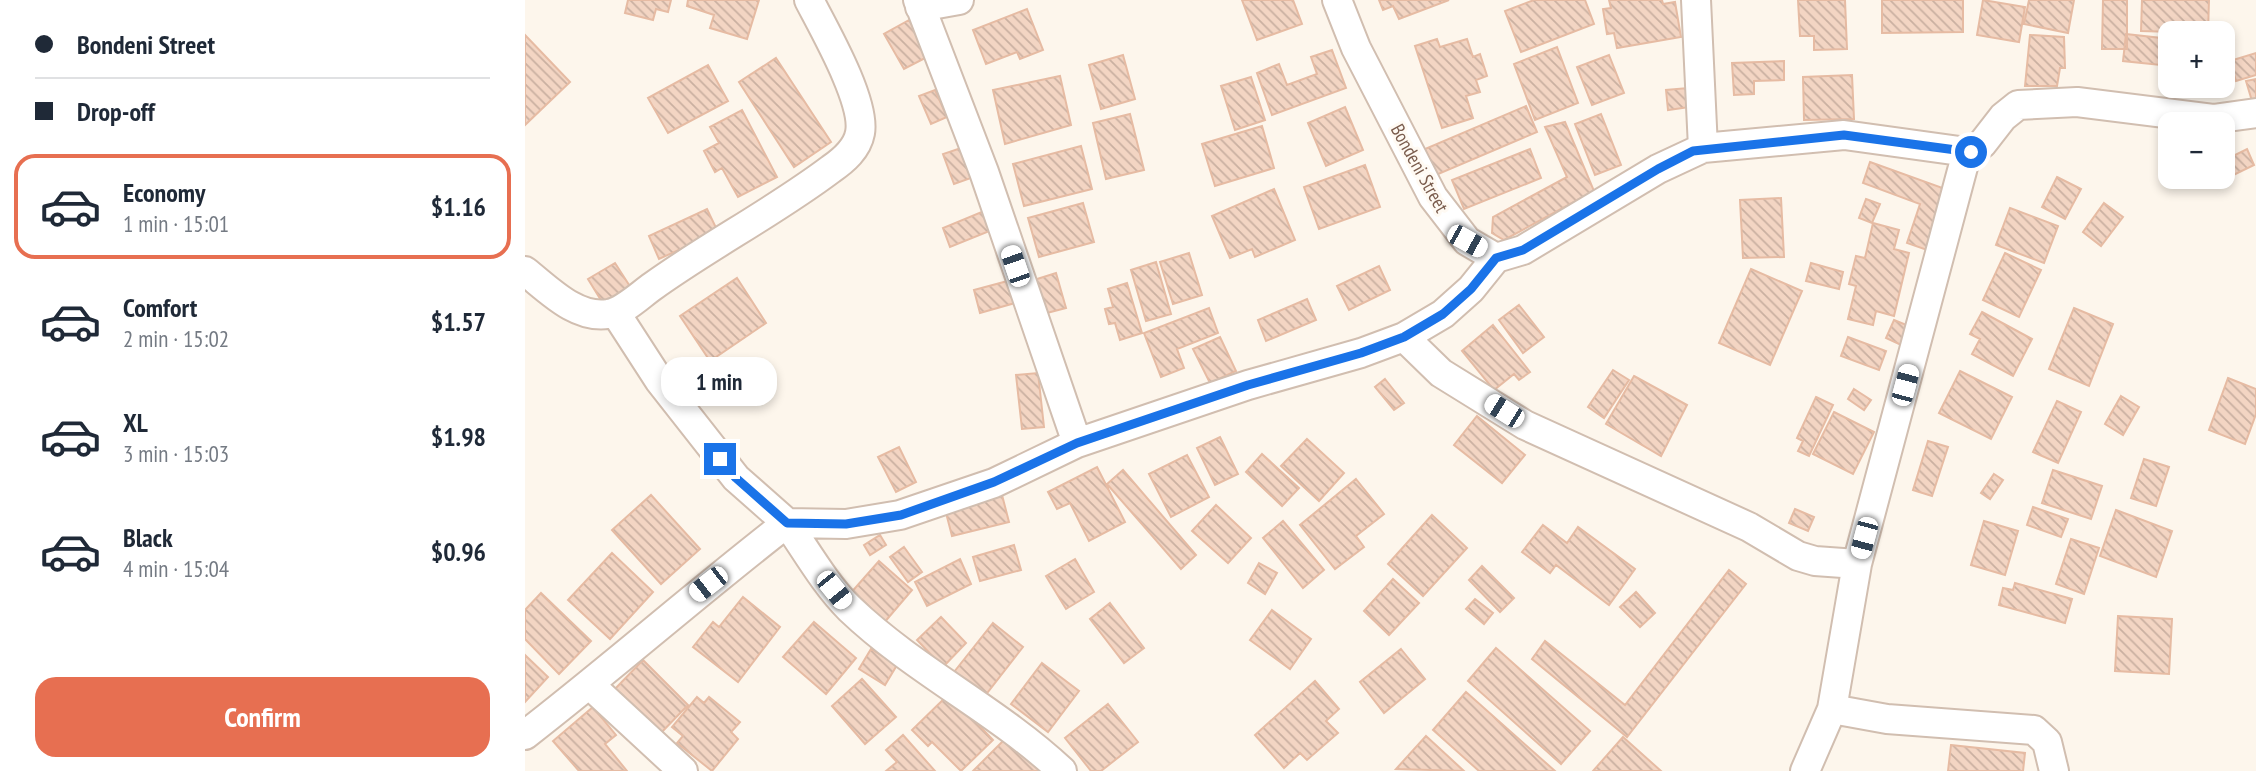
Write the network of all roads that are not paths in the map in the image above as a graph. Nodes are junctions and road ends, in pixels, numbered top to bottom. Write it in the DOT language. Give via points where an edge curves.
graph roads {
  1 [pos="809,0"];
  2 [pos="959,0"];
  3 [pos="1336,0"];
  4 [pos="1696,0"];
  5 [pos="919,4"];
  6 [pos="2256,113"];
  7 [pos="1703,148"];
  8 [pos="1967,152"];
  9 [pos="1496,258"];
  10 [pos="525,271"];
  11 [pos="615,312"];
  12 [pos="1404,337"];
  13 [pos="1077,443"];
  14 [pos="787,523"];
  15 [pos="1857,564"];
  16 [pos="590,685"];
  17 [pos="1832,709"];
  18 [pos="525,735"];
  19 [pos="684,771"];
  20 [pos="1062,771"];
  21 [pos="1805,771"];
  22 [pos="2054,771"];
  1 -- 11 [label="street" via="860,112 859,136 851,152"];
  2 -- 5 [label="street"];
  3 -- 9 [label="street, Bondeni Street" via="1438,206 1467,241"];
  4 -- 7 [label="street"];
  5 -- 13 [label="street" via="984,172"];
  6 -- 8 [label="street" via="2213,119 2077,102 2018,105 1982,144"];
  7 -- 8 [label="street" via="1844,135"];
  7 -- 9 [label="street" via="1658,169 1523,250"];
  8 -- 15 [label="street"];
  9 -- 12 [label="street" via="1443,314"];
  10 -- 11 [label="street" via="584,312"];
  11 -- 14 [label="street" via="659,380 736,478"];
  12 -- 13 [label="street"];
  12 -- 15 [label="street" via="1441,373 1525,425 1749,527 1798,555"];
  13 -- 14 [label="street" via="994,482 901,515 846,524"];
  14 -- 16 [label="street" via="689,599"];
  14 -- 20 [label="street" via="848,607"];
  15 -- 17 [label="street"];
  16 -- 18 [label="street"];
  16 -- 19 [label="street"];
  17 -- 21 [label="street"];
  17 -- 22 [label="street" via="1887,719 2034,730 2047,742"];
}
